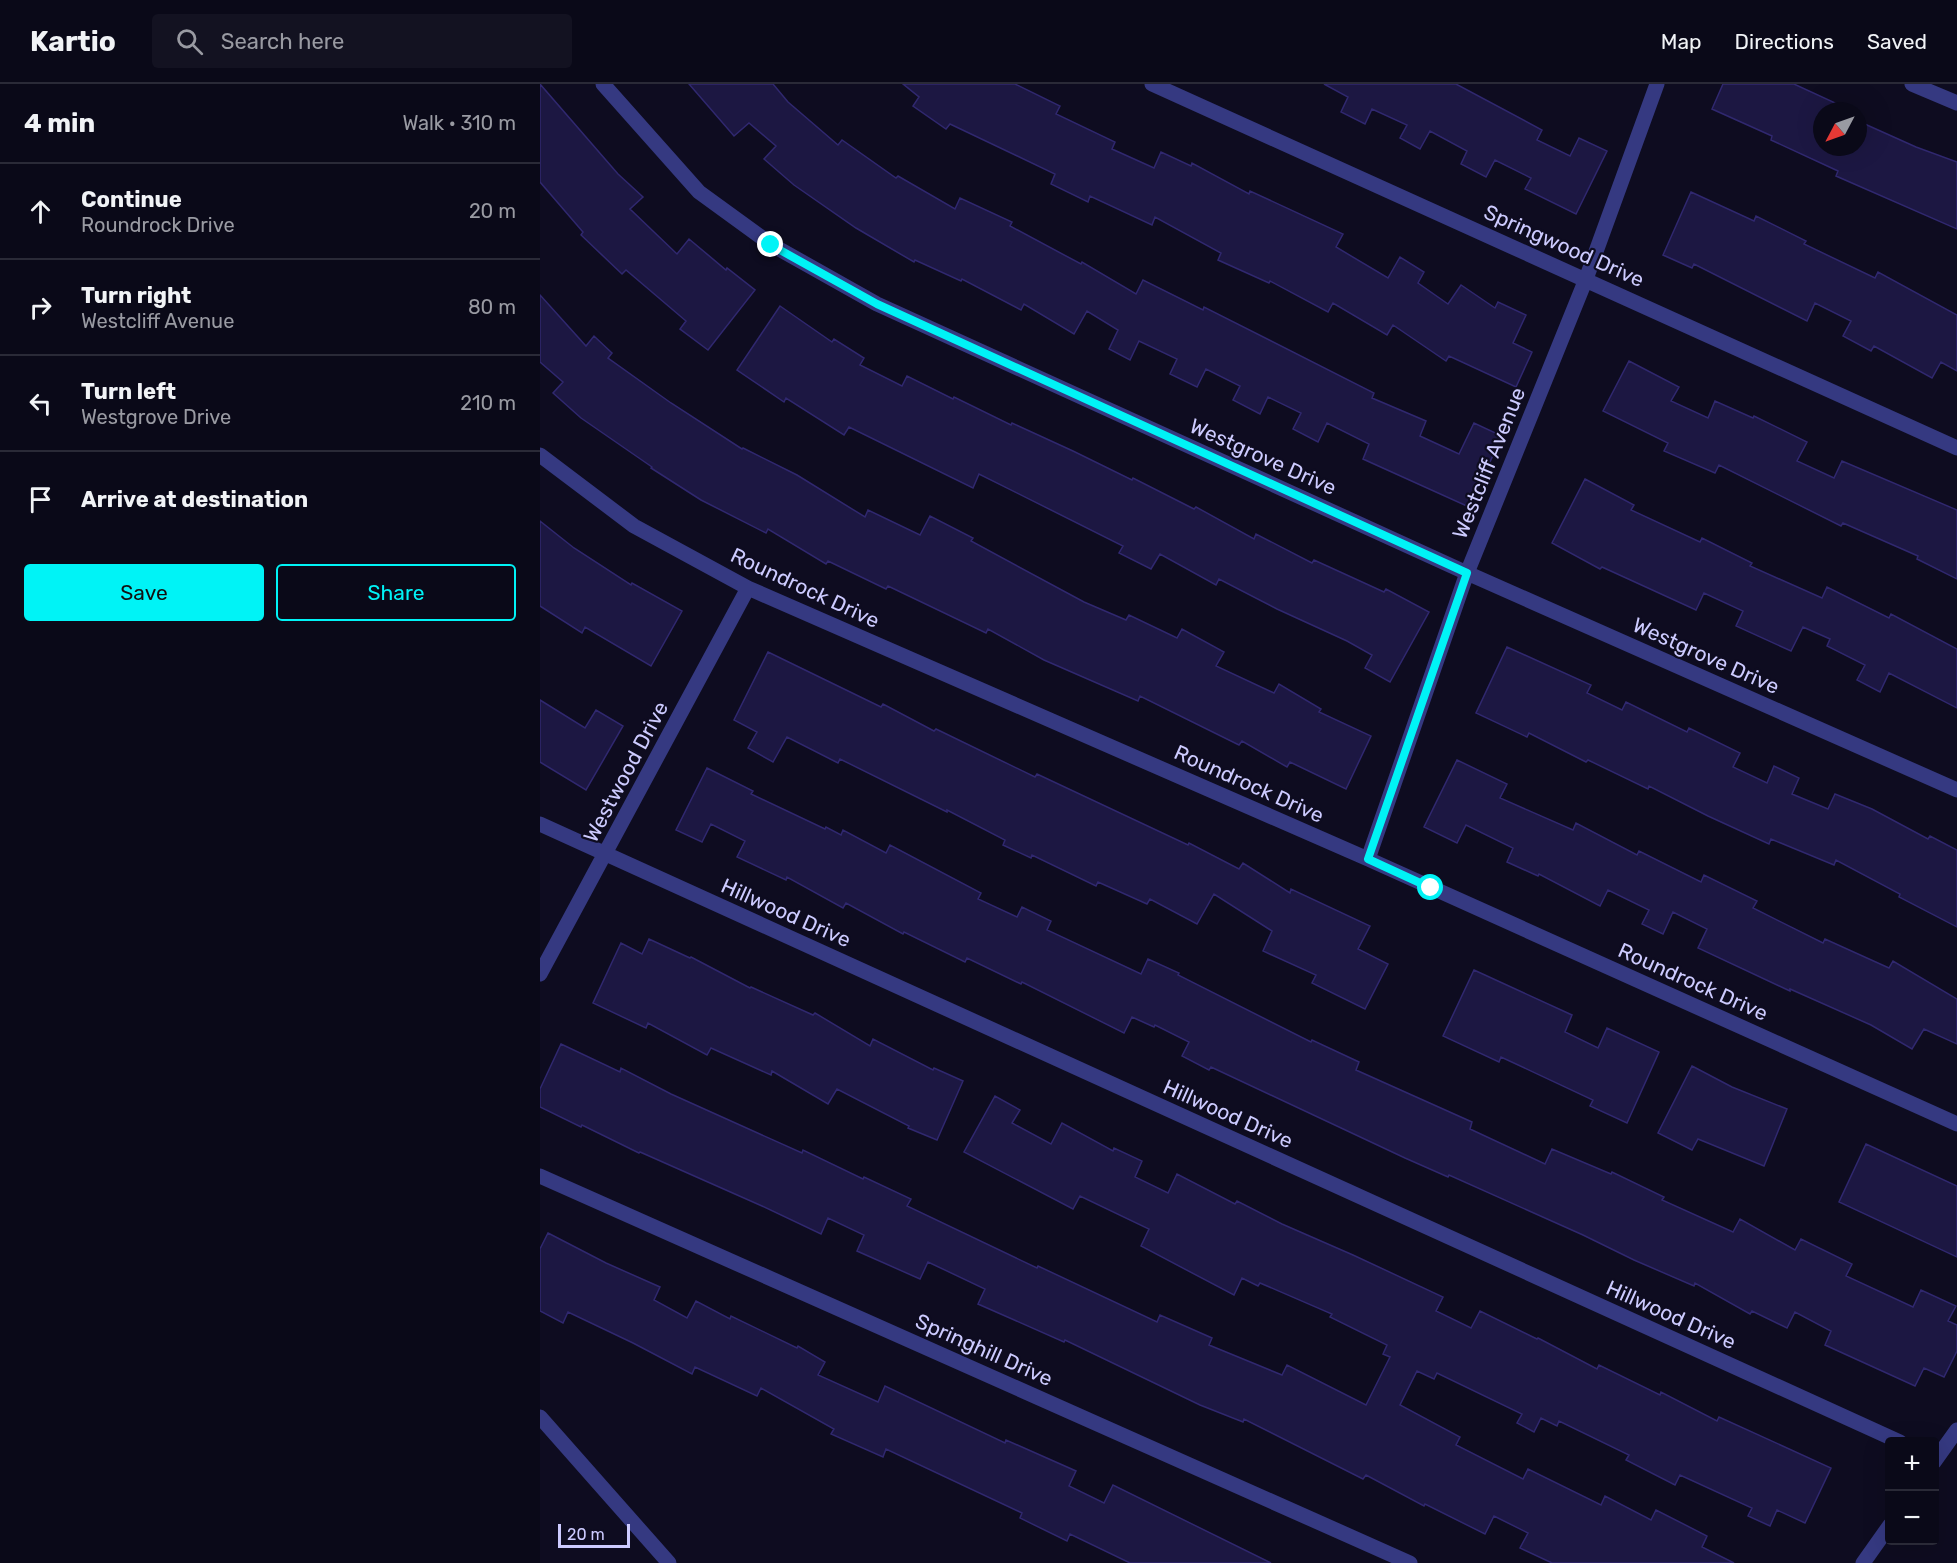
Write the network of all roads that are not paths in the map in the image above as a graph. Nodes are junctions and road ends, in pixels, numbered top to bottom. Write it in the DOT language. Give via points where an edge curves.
graph roads {
  1 [pos="603,84"];
  2 [pos="1152,84"];
  3 [pos="1657,84"];
  4 [pos="1912,84"];
  5 [pos="1957,103"];
  6 [pos="1586,279"];
  7 [pos="1957,448"];
  8 [pos="540,455"];
  9 [pos="1467,573"];
  10 [pos="748,588"];
  11 [pos="1957,790"];
  12 [pos="540,824"];
  13 [pos="606,854"];
  14 [pos="1368,859"];
  15 [pos="540,974"];
  16 [pos="1957,1124"];
  17 [pos="540,1176"];
  18 [pos="540,1417"];
  19 [pos="1957,1430"];
  20 [pos="1889,1437"];
  21 [pos="1939,1455"];
  22 [pos="1885,1532"];
  23 [pos="669,1563"];
  24 [pos="1410,1563"];
  25 [pos="1863,1563"];
  1 -- 9 [label="street, Westgrove Drive" via="699,192 771,245 877,304"];
  2 -- 6 [label="street, Springwood Drive"];
  3 -- 6 [label="street, Westcliff Avenue"];
  4 -- 5 [label="street"];
  6 -- 7 [label="street, Springwood Drive"];
  6 -- 9 [label="street, Westcliff Avenue"];
  8 -- 10 [label="street, Roundrock Drive" via="634,525"];
  9 -- 11 [label="street, Westgrove Drive"];
  9 -- 14 [label="street, Westcliff Avenue"];
  10 -- 13 [label="street, Westwood Drive"];
  10 -- 14 [label="street, Roundrock Drive"];
  12 -- 13 [label="street, Hillwood Drive"];
  13 -- 15 [label="street, Westwood Drive"];
  13 -- 20 [label="street, Hillwood Drive"];
  14 -- 16 [label="street, Roundrock Drive"];
  17 -- 24 [label="street, Springhill Drive"];
  18 -- 23 [label="street"];
  19 -- 21 [label="street"];
  22 -- 25 [label="street"];
}
